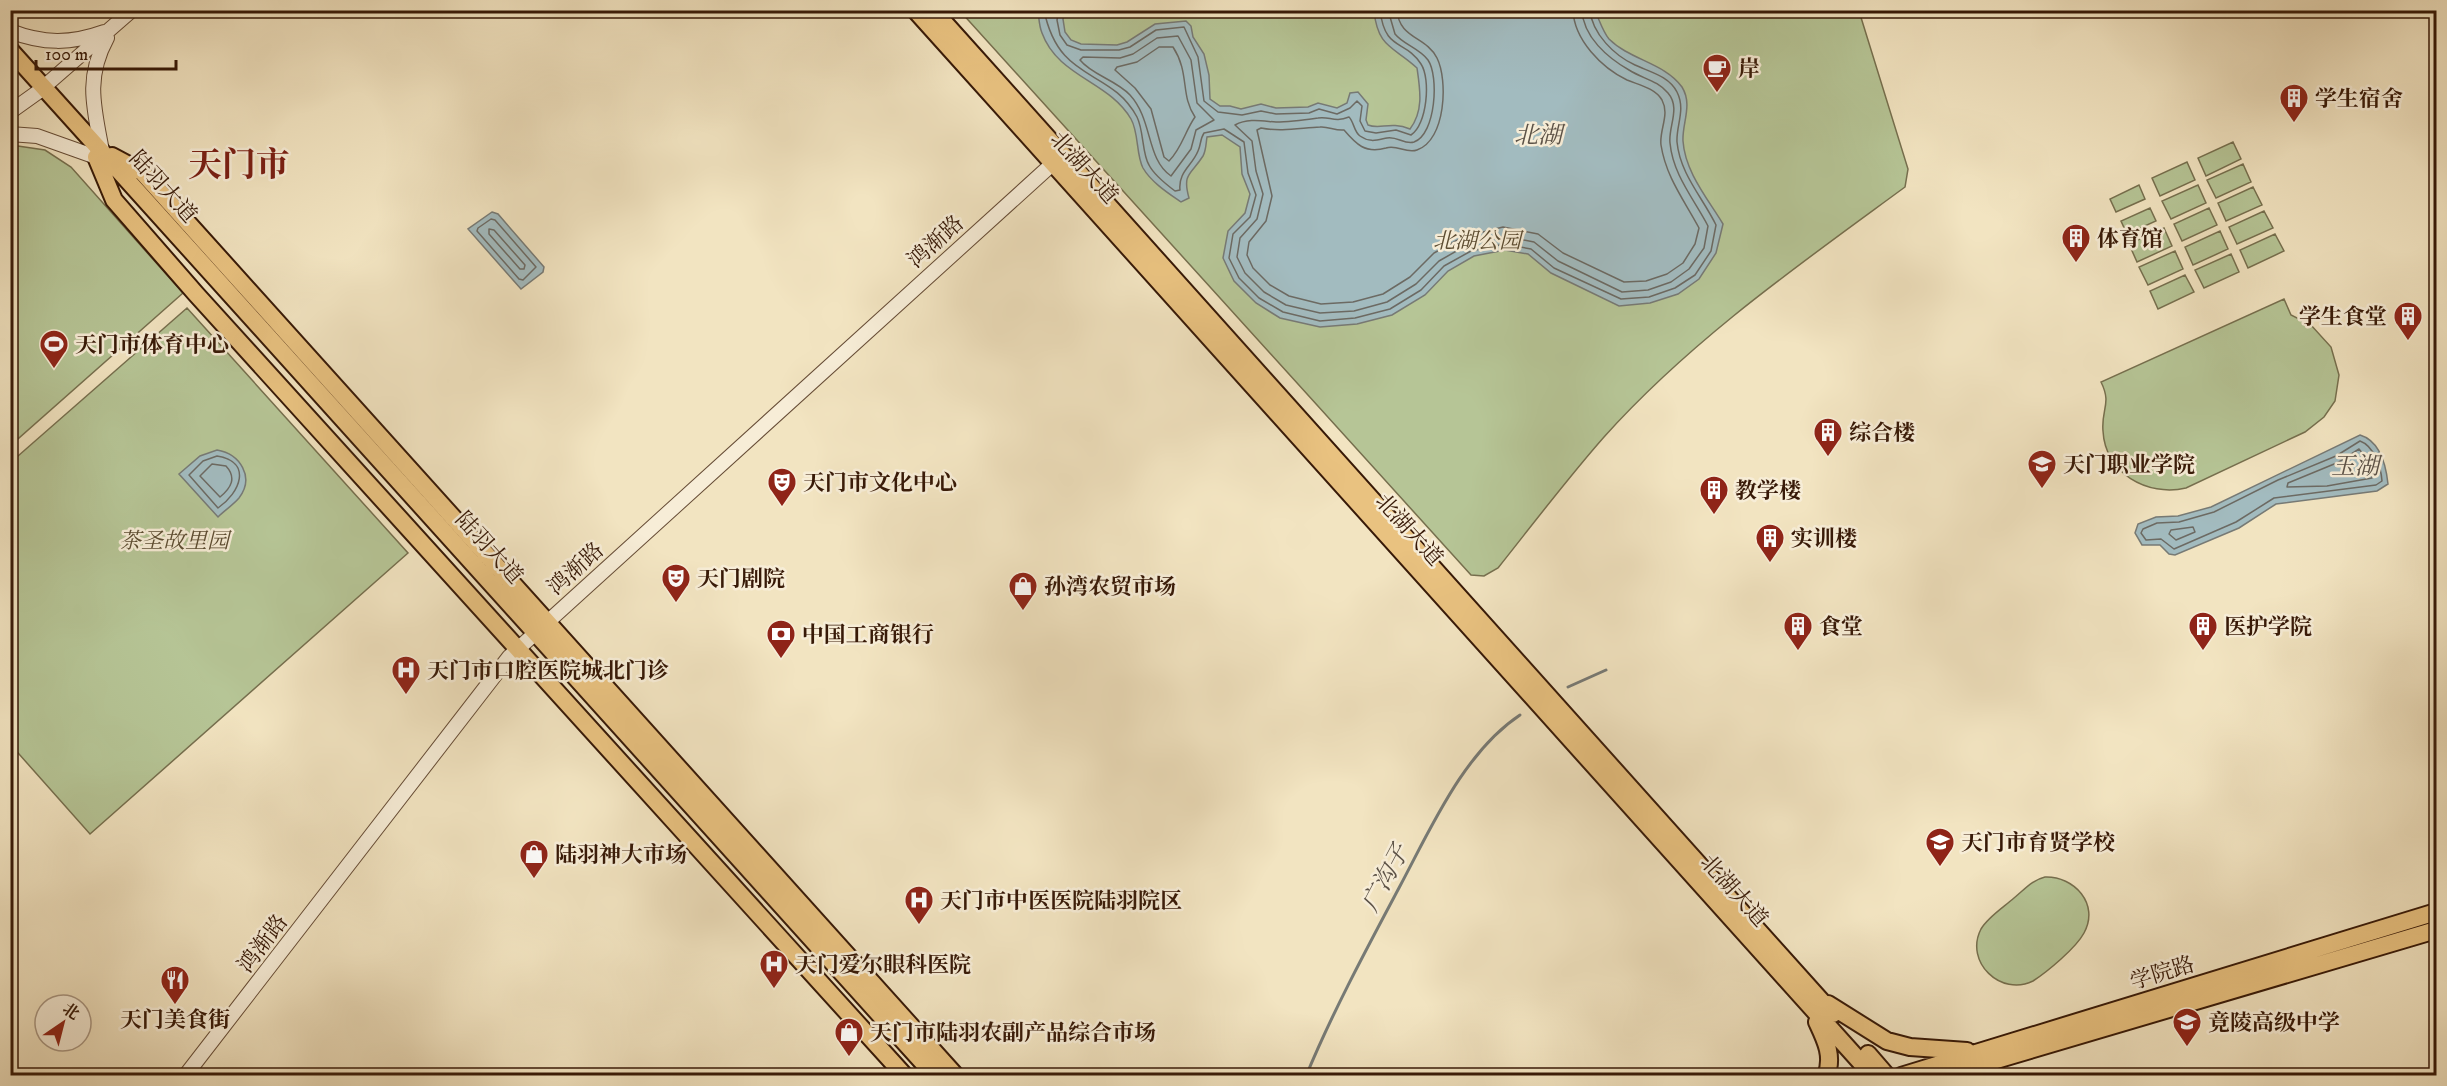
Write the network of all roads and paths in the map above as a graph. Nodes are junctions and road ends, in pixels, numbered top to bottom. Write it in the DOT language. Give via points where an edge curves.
graph roads {
  1 [pos="132,10"];
  2 [pos="915,10"];
  3 [pos="933,10"];
  4 [pos="111,29"];
  5 [pos="10,31"];
  6 [pos="10,50"];
  7 [pos="10,62"];
  8 [pos="41,90"];
  9 [pos="10,112"];
  10 [pos="10,134"];
  11 [pos="99,154"];
  12 [pos="1058,159"];
  13 [pos="227,289"];
  14 [pos="273,315"];
  15 [pos="291,373"];
  16 [pos="297,406"];
  17 [pos="532,635"];
  18 [pos="2436,912"];
  19 [pos="2436,930"];
  20 [pos="1812,1000"];
  21 [pos="1981,1057"];
  22 [pos="185,1076"];
  23 [pos="905,1076"];
  24 [pos="924,1076"];
  25 [pos="935,1076"];
  26 [pos="956,1076"];
  27 [pos="1826,1076"];
  28 [pos="1873,1076"];
  29 [pos="1887,1076"];
  30 [pos="1901,1076"];
  31 [pos="1942,1076"];
  32 [pos="1972,1076"];
  1 -- 4 [label="street"];
  2 -- 12 [label="main road, 北湖大道"];
  3 -- 12 [label="main road, 北湖大道"];
  4 -- 5 [label="street" via="65,42 44,41"];
  4 -- 8 [label="street"];
  4 -- 11 [label="street" via="93,72"];
  6 -- 8 [label="main road, 陆羽大道"];
  7 -- 8 [label="main road, 陆羽大道"];
  8 -- 9 [label="street"];
  8 -- 11 [label="main road, 陆羽大道"];
  10 -- 11 [label="street" via="38,136"];
  11 -- 13 [label="main road, 陆羽大道"];
  11 -- 14 [label="main road" via="142,172"];
  11 -- 15 [label="main road, 陆羽大道"];
  11 -- 16 [label="main road" via="114,200"];
  12 -- 17 [label="street, 鸿渐路"];
  12 -- 20 [label="main road, 北湖大道"];
  13 -- 14 [label="main road"];
  13 -- 17 [label="main road, 陆羽大道"];
  14 -- 17 [label="main road" via="511,582"];
  15 -- 16 [label="main road"];
  15 -- 17 [label="main road, 陆羽大道"];
  16 -- 17 [label="main road" via="492,621"];
  17 -- 22 [label="street, 鸿渐路" via="488,683"];
  17 -- 23 [label="main road"];
  17 -- 24 [label="main road, 陆羽大道"];
  17 -- 25 [label="main road, 陆羽大道"];
  17 -- 26 [label="main road"];
  18 -- 21 [label="main road, 学院路"];
  19 -- 21 [label="main road, 学院路"];
  20 -- 21 [label="main road" via="1887,1041"];
  20 -- 27 [label="main road" via="1827,1044"];
  20 -- 28 [label="main road, 北湖大道"];
  20 -- 29 [label="main road, 北湖大道"];
  21 -- 30 [label="main road, 学院路"];
  21 -- 31 [label="main road, 学院路"];
  21 -- 32 [label="main road"];
}
